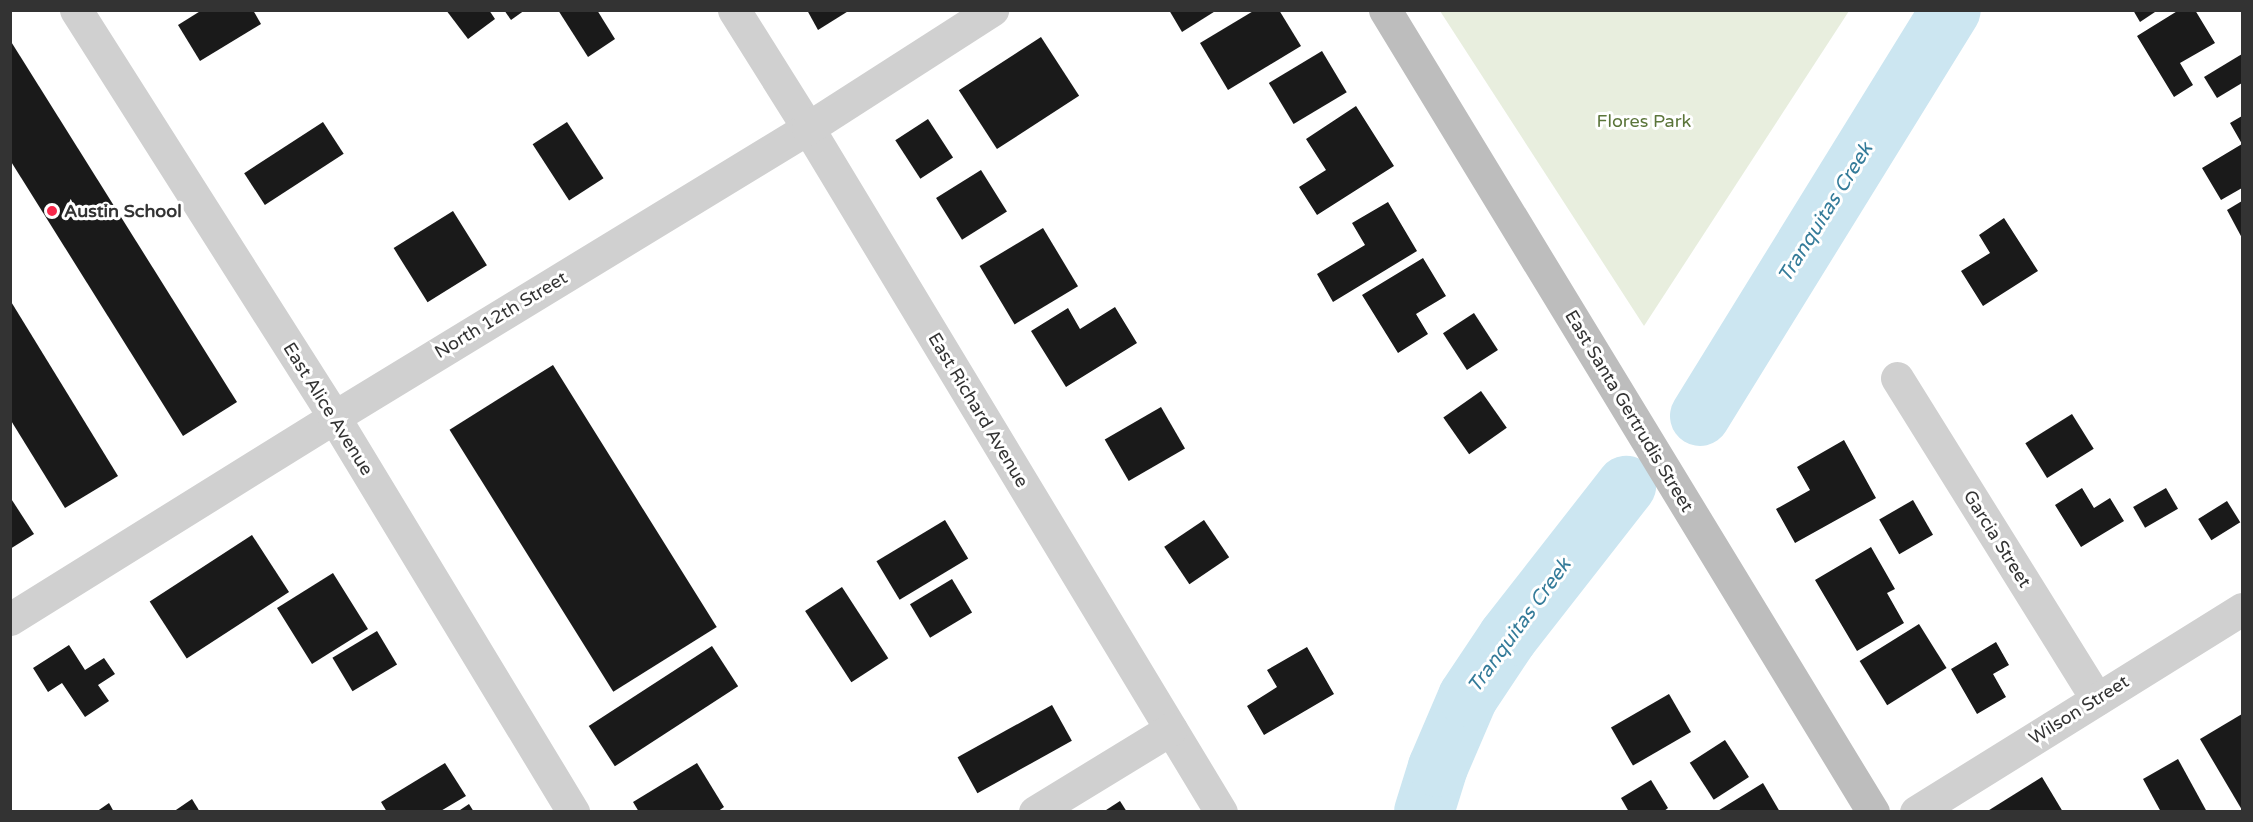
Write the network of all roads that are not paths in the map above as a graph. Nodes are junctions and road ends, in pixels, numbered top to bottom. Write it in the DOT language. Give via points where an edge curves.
graph roads {
  1 [pos="76,10"];
  2 [pos="734,10"];
  3 [pos="992,10"];
  4 [pos="1385,10"];
  5 [pos="808,128"];
  6 [pos="1897,378"];
  7 [pos="334,417"];
  8 [pos="2242,609"];
  9 [pos="10,619"];
  10 [pos="2097,699"];
  11 [pos="1171,729"];
  12 [pos="573,812"];
  13 [pos="1035,812"];
  14 [pos="1221,812"];
  15 [pos="1873,812"];
  16 [pos="1916,812"];
  1 -- 7 [label="street, East Alice Avenue"];
  2 -- 5 [label="street, East Richard Avenue"];
  3 -- 5 [label="street, North 12th Street"];
  4 -- 15 [label="street, East Santa Gertrudis Street"];
  5 -- 7 [label="street, North 12th Street"];
  5 -- 11 [label="street, East Richard Avenue"];
  6 -- 10 [label="street, Garcia Street"];
  7 -- 9 [label="street, North 12th Street"];
  7 -- 12 [label="street, East Alice Avenue"];
  8 -- 10 [label="street, Wilson Street"];
  10 -- 16 [label="street, Wilson Street"];
  11 -- 13 [label="street"];
  11 -- 14 [label="street, East Richard Avenue"];
}
